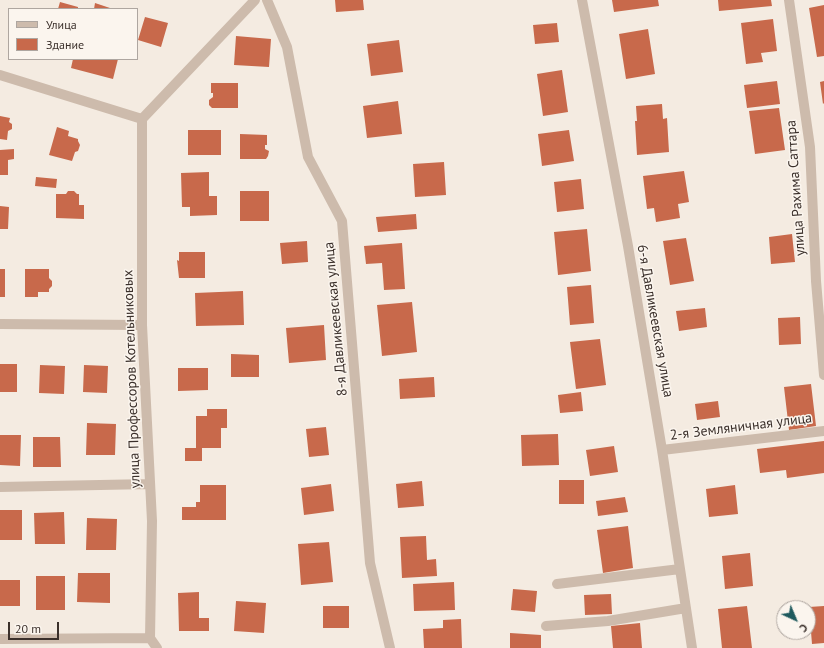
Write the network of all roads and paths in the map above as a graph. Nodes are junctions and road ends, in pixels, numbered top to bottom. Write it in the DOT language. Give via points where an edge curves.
graph roads {
  1 [pos="255,0"];
  2 [pos="267,0"];
  3 [pos="582,0"];
  4 [pos="789,0"];
  5 [pos="0,75"];
  6 [pos="142,119"];
  7 [pos="0,324"];
  8 [pos="142,325"];
  9 [pos="824,375"];
  10 [pos="824,431"];
  11 [pos="662,450"];
  12 [pos="150,484"];
  13 [pos="0,488"];
  14 [pos="680,569"];
  15 [pos="557,584"];
  16 [pos="686,608"];
  17 [pos="546,626"];
  18 [pos="150,638"];
  19 [pos="0,639"];
  20 [pos="157,648"];
  21 [pos="390,648"];
  22 [pos="692,648"];
  1 -- 6 [label="street"];
  2 -- 21 [label="street, 8-я Давликеевская улица" via="287,47 308,157 342,221 370,563"];
  3 -- 11 [label="street, 6-я Давликеевская улица" via="628,246"];
  4 -- 9 [label="street, улица Рахима Саттара" via="810,147 816,281"];
  5 -- 6 [label="street"];
  6 -- 8 [label="street, улица Профессоров Котельниковых"];
  7 -- 8 [label="street"];
  8 -- 12 [label="street, улица Профессоров Котельниковых"];
  10 -- 11 [label="street, 2-я Земляничная улица"];
  11 -- 14 [label="street, 6-я Давликеевская улица"];
  12 -- 13 [label="street"];
  12 -- 18 [label="street, улица Профессоров Котельниковых"];
  14 -- 15 [label="street"];
  14 -- 16 [label="street, 6-я Давликеевская улица"];
  16 -- 17 [label="street" via="608,621"];
  16 -- 22 [label="street, 6-я Давликеевская улица"];
  18 -- 19 [label="street"];
  18 -- 20 [label="street"];
}
